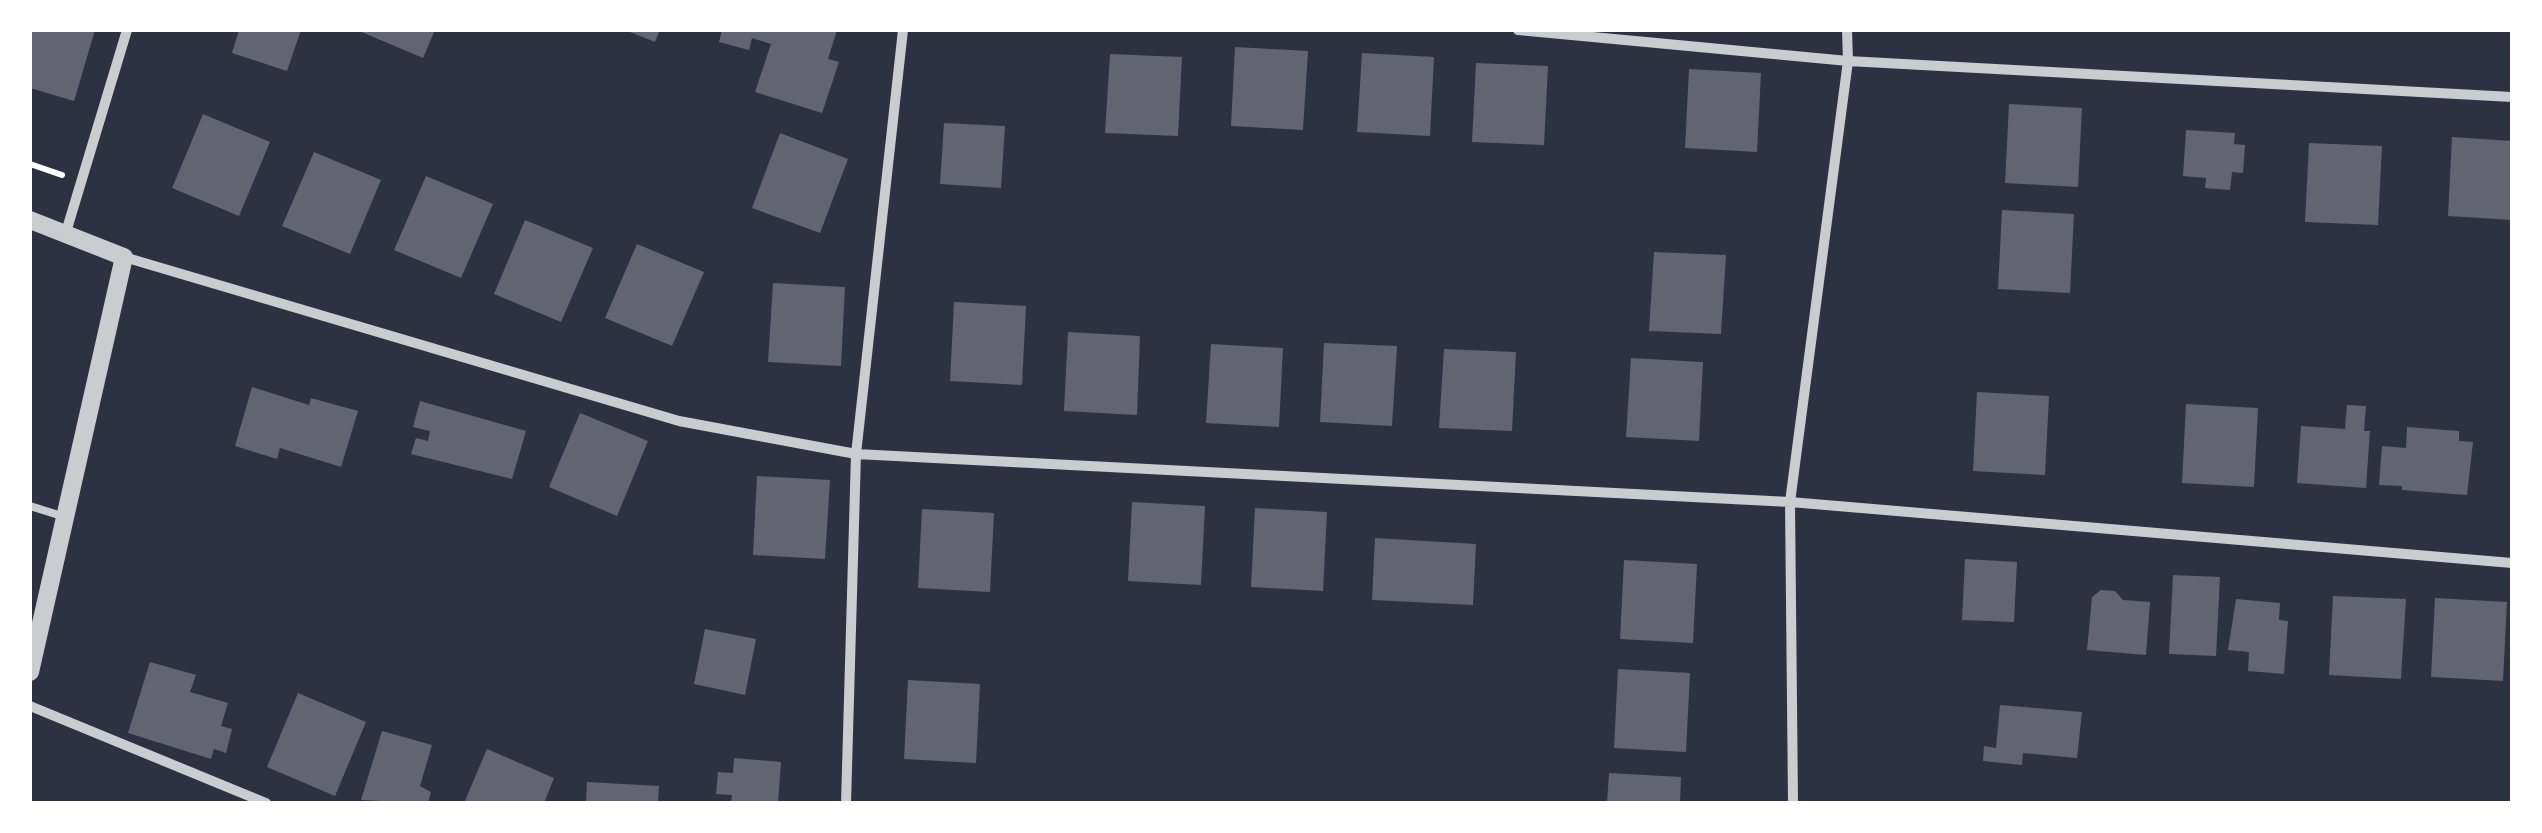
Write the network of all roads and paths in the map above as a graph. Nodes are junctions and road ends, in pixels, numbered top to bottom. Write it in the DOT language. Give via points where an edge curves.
graph roads {
  1 [pos="127,30"];
  2 [pos="903,30"];
  3 [pos="1518,30"];
  4 [pos="1847,30"];
  5 [pos="1848,61"];
  6 [pos="2512,97"];
  7 [pos="30,220"];
  8 [pos="66,232"];
  9 [pos="124,258"];
  10 [pos="856,454"];
  11 [pos="1790,502"];
  12 [pos="30,506"];
  13 [pos="65,517"];
  14 [pos="2512,563"];
  15 [pos="30,672"];
  16 [pos="30,706"];
  17 [pos="266,803"];
  18 [pos="846,803"];
  19 [pos="1792,803"];
  1 -- 8 [label="street"];
  2 -- 10 [label="street"];
  3 -- 5 [label="street"];
  4 -- 5 [label="street"];
  5 -- 6 [label="street"];
  5 -- 11 [label="street"];
  7 -- 8 [label="street"];
  8 -- 9 [label="street"];
  9 -- 10 [label="street" via="679,422"];
  9 -- 13 [label="street"];
  10 -- 11 [label="street"];
  10 -- 18 [label="street"];
  11 -- 14 [label="street"];
  11 -- 19 [label="street"];
  12 -- 13 [label="lane"];
  13 -- 15 [label="street"];
  16 -- 17 [label="street"];
}
